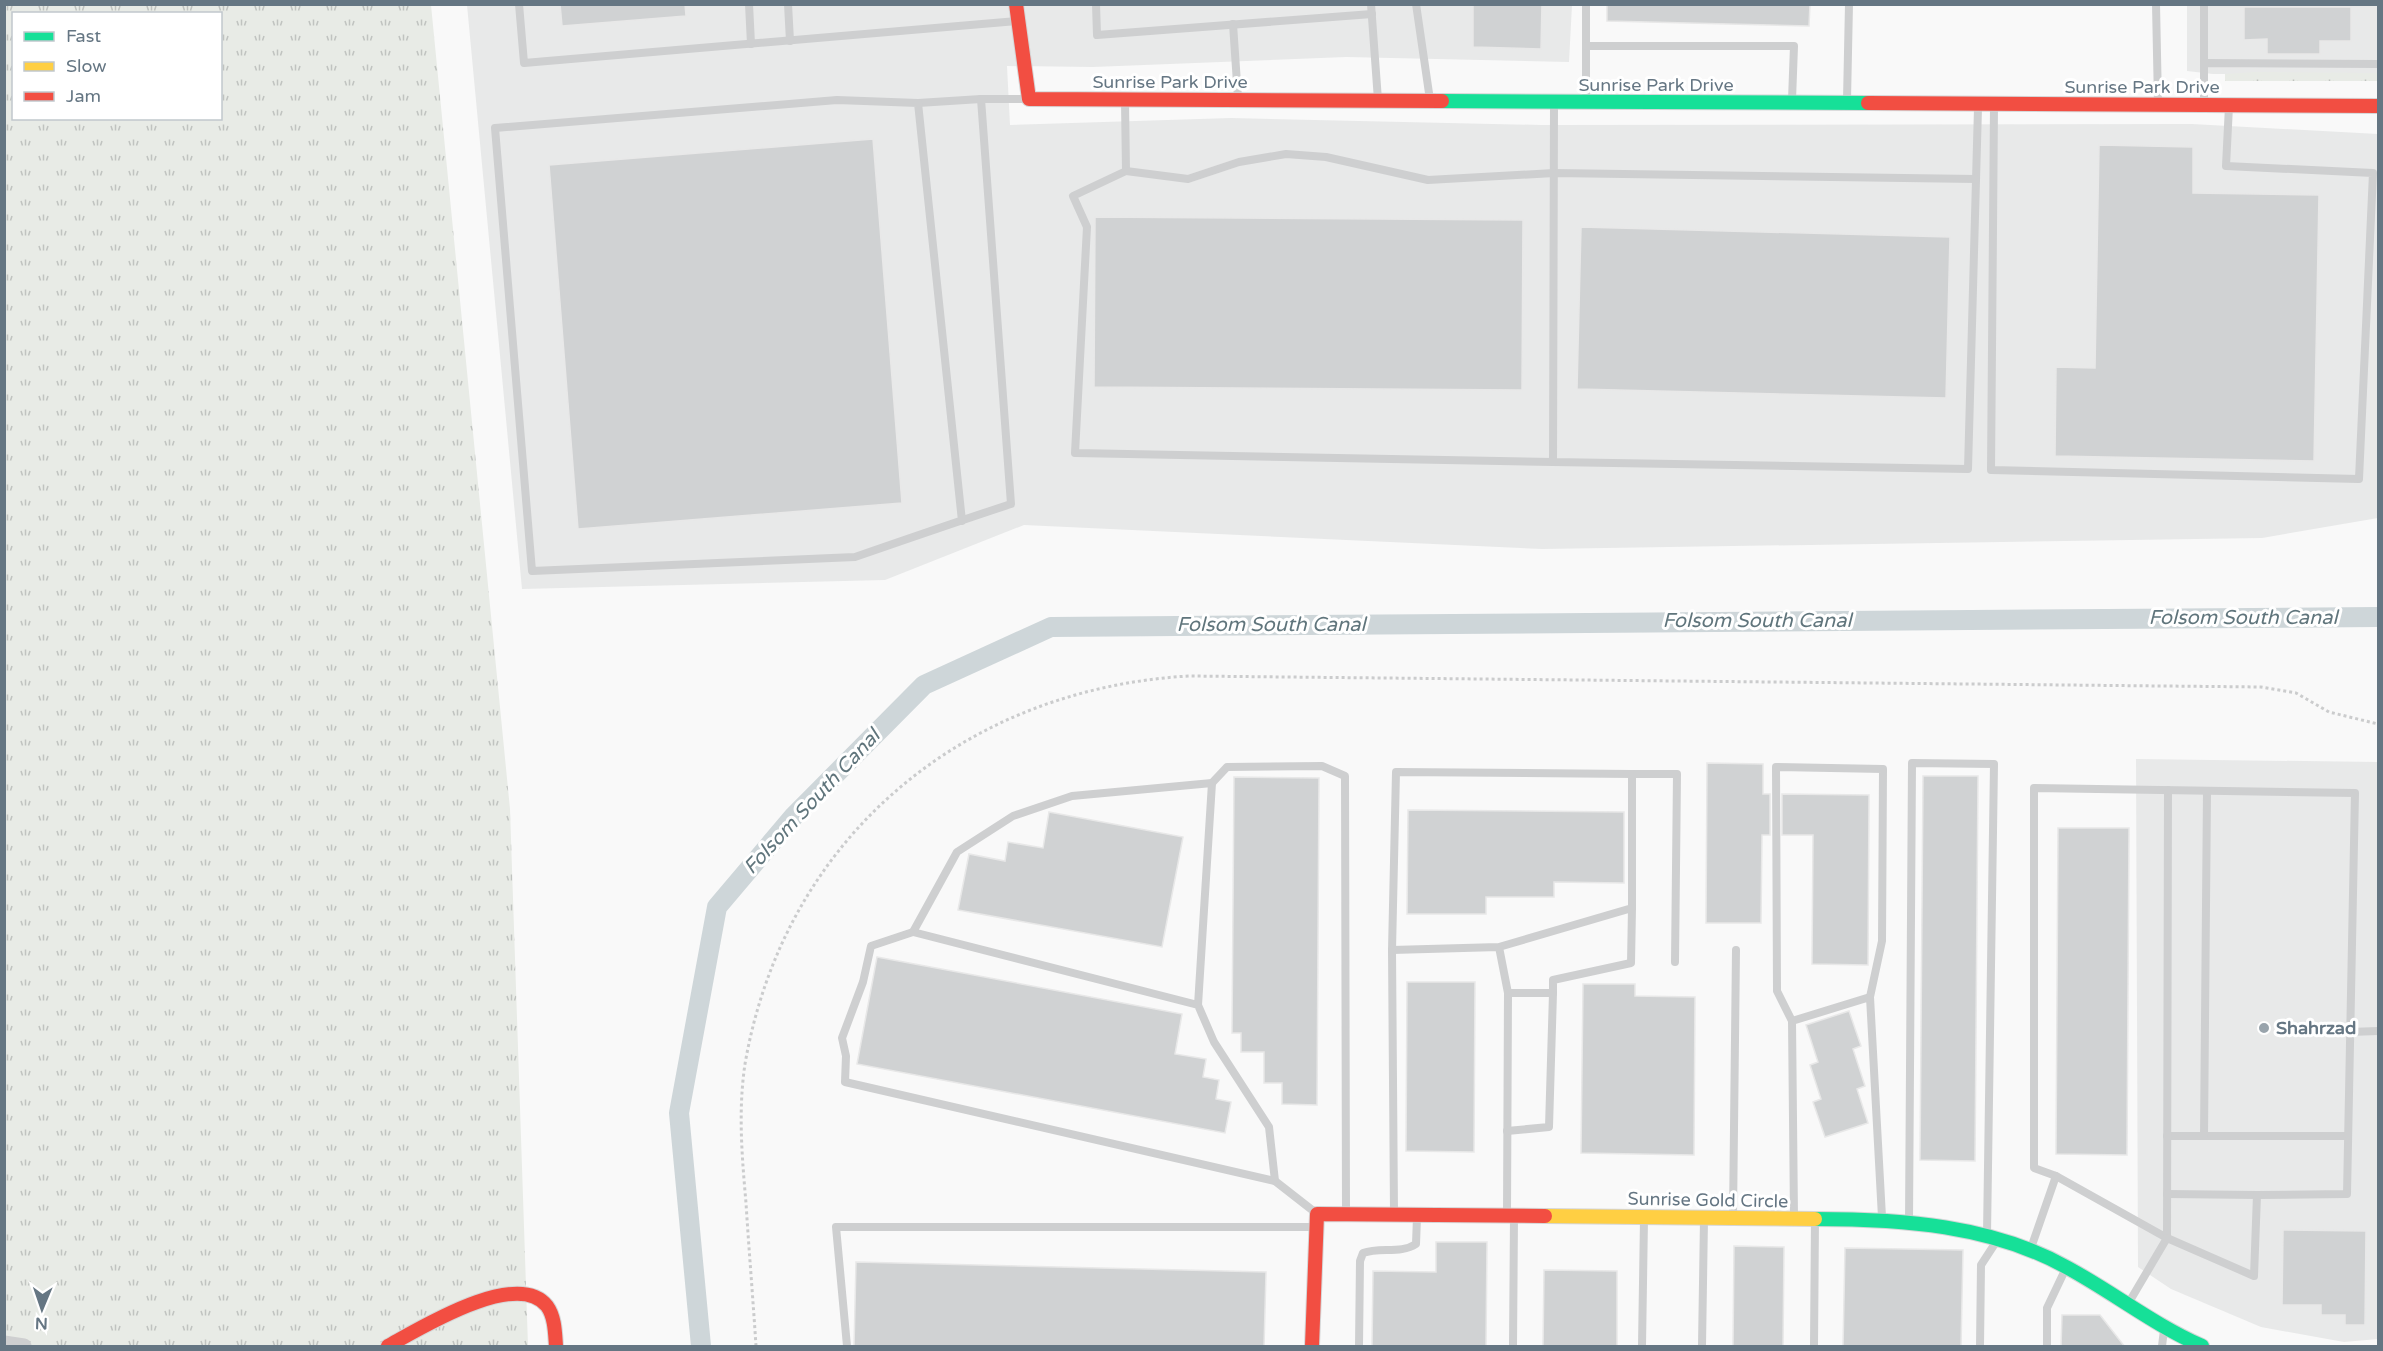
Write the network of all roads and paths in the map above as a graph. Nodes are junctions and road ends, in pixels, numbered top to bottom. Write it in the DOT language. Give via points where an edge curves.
graph roads {
  1 [pos="519,4"];
  2 [pos="749,4"];
  3 [pos="788,4"];
  4 [pos="1016,4"];
  5 [pos="1095,4"];
  6 [pos="1371,4"];
  7 [pos="1416,4"];
  8 [pos="1586,4"];
  9 [pos="1849,4"];
  10 [pos="2157,4"];
  11 [pos="2204,4"];
  12 [pos="1372,14"];
  13 [pos="1018,21"];
  14 [pos="1233,24"];
  15 [pos="790,41"];
  16 [pos="751,44"];
  17 [pos="1586,46"];
  18 [pos="2204,63"];
  19 [pos="2379,64"];
  20 [pos="981,99"];
  21 [pos="1029,99"];
  22 [pos="1125,99"];
  23 [pos="1238,100"];
  24 [pos="1378,101"];
  25 [pos="1430,102"];
  26 [pos="1554,102"];
  27 [pos="918,103"];
  28 [pos="1586,103"];
  29 [pos="1792,104"];
  30 [pos="1847,105"];
  31 [pos="2158,105"];
  32 [pos="2204,105"];
  33 [pos="2229,105"];
  34 [pos="1978,106"];
  35 [pos="1994,106"];
  36 [pos="2379,106"];
  37 [pos="1126,171"];
  38 [pos="1554,174"];
  39 [pos="1976,179"];
  40 [pos="1553,462"];
  41 [pos="962,521"];
  42 [pos="1632,774"];
  43 [pos="1212,783"];
  44 [pos="2168,790"];
  45 [pos="2207,790"];
  46 [pos="1632,908"];
  47 [pos="913,932"];
  48 [pos="1499,947"];
  49 [pos="1392,950"];
  50 [pos="1736,950"];
  51 [pos="1675,962"];
  52 [pos="1509,993"];
  53 [pos="1553,993"];
  54 [pos="1870,997"];
  55 [pos="1198,1005"];
  56 [pos="1792,1021"];
  57 [pos="2379,1031"];
  58 [pos="2350,1032"];
  59 [pos="1507,1131"];
  60 [pos="2167,1136"];
  61 [pos="2204,1136"];
  62 [pos="2348,1136"];
  63 [pos="2056,1176"];
  64 [pos="1275,1181"];
  65 [pos="2167,1194"];
  66 [pos="2257,1195"];
  67 [pos="1346,1215"];
  68 [pos="1395,1215"];
  69 [pos="1417,1215"];
  70 [pos="1510,1216"];
  71 [pos="1644,1217"];
  72 [pos="1704,1218"];
  73 [pos="1733,1218"];
  74 [pos="1794,1219"];
  75 [pos="1815,1219"];
  76 [pos="1882,1220"];
  77 [pos="1317,1221"];
  78 [pos="1909,1222"];
  79 [pos="1993,1237"];
  80 [pos="2167,1238"];
  81 [pos="2031,1250"];
  82 [pos="2067,1267"];
  83 [pos="2127,1305"];
  84 [pos="2164,1328"];
  85 [pos="4,1343"];
  86 [pos="24,1347"];
  87 [pos="388,1347"];
  88 [pos="556,1347"];
  89 [pos="847,1347"];
  90 [pos="1312,1347"];
  91 [pos="1359,1347"];
  92 [pos="1513,1347"];
  93 [pos="1642,1347"];
  94 [pos="1702,1347"];
  95 [pos="1814,1347"];
  96 [pos="1980,1347"];
  97 [pos="2047,1347"];
  98 [pos="2162,1347"];
  99 [pos="2202,1347"];
  1 -- 16 [label="lane" via="524,63"];
  2 -- 16 [label="lane"];
  3 -- 15 [label="lane"];
  4 -- 13 [label="street"];
  5 -- 14 [label="lane" via="1097,35"];
  6 -- 12 [label="lane"];
  7 -- 25 [label="lane"];
  8 -- 17 [label="lane"];
  9 -- 30 [label="lane"];
  10 -- 31 [label="lane"];
  11 -- 18 [label="lane"];
  12 -- 14 [label="lane"];
  12 -- 24 [label="lane"];
  13 -- 15 [label="lane"];
  13 -- 21 [label="street"];
  14 -- 23 [label="lane"];
  15 -- 16 [label="lane"];
  17 -- 28 [label="lane"];
  17 -- 29 [label="lane" via="1794,46"];
  18 -- 19 [label="lane"];
  18 -- 32 [label="lane"];
  20 -- 21 [label="lane"];
  20 -- 27 [label="lane"];
  20 -- 41 [label="lane" via="1011,504"];
  21 -- 22 [label="street, Sunrise Park Drive"];
  22 -- 23 [label="street, Sunrise Park Drive"];
  22 -- 37 [label="lane"];
  23 -- 24 [label="street, Sunrise Park Drive"];
  24 -- 25 [label="street, Sunrise Park Drive"];
  25 -- 26 [label="street, Sunrise Park Drive"];
  26 -- 28 [label="street, Sunrise Park Drive"];
  26 -- 38 [label="lane"];
  27 -- 41 [label="lane"];
  27 -- 41 [label="lane" via="837,100 495,128 532,571 855,557"];
  28 -- 29 [label="street, Sunrise Park Drive"];
  29 -- 30 [label="street, Sunrise Park Drive"];
  30 -- 34 [label="street, Sunrise Park Drive"];
  31 -- 32 [label="street, Sunrise Park Drive"];
  31 -- 35 [label="street, Sunrise Park Drive"];
  32 -- 33 [label="street, Sunrise Park Drive"];
  33 -- 35 [label="lane" via="2226,166 2373,173 2359,478 1991,470"];
  33 -- 36 [label="street, Sunrise Park Drive"];
  34 -- 35 [label="street, Sunrise Park Drive"];
  34 -- 39 [label="lane"];
  37 -- 38 [label="lane" via="1188,179 1239,162 1286,154 1326,157 1428,180"];
  37 -- 40 [label="lane" via="1073,195 1087,227 1075,453"];
  38 -- 39 [label="lane"];
  38 -- 40 [label="lane"];
  39 -- 40 [label="lane" via="1968,469"];
  42 -- 46 [label="lane"];
  42 -- 49 [label="lane" via="1396,772"];
  42 -- 51 [label="lane" via="1677,774"];
  43 -- 47 [label="lane" via="1072,796 1013,816 957,852"];
  43 -- 55 [label="lane"];
  43 -- 67 [label="lane" via="1227,767 1322,766 1345,776"];
  44 -- 45 [label="lane"];
  44 -- 60 [label="lane"];
  44 -- 63 [label="lane" via="2034,788 2034,1168"];
  45 -- 58 [label="lane" via="2355,793"];
  45 -- 61 [label="lane"];
  46 -- 48 [label="lane"];
  46 -- 53 [label="lane" via="1631,963 1553,980"];
  47 -- 55 [label="lane"];
  47 -- 64 [label="lane" via="872,946 842,1038 845,1082"];
  48 -- 49 [label="lane"];
  48 -- 52 [label="lane"];
  49 -- 68 [label="lane"];
  50 -- 73 [label="lane"];
  52 -- 53 [label="lane"];
  52 -- 59 [label="lane"];
  53 -- 59 [label="lane" via="1549,1127"];
  54 -- 56 [label="lane"];
  54 -- 56 [label="lane" via="1882,941 1882,769 1776,766 1777,991"];
  54 -- 76 [label="lane"];
  55 -- 64 [label="lane" via="1214,1042 1269,1127"];
  56 -- 74 [label="lane"];
  57 -- 58 [label="lane"];
  58 -- 62 [label="lane"];
  59 -- 70 [label="lane"];
  60 -- 61 [label="lane"];
  60 -- 65 [label="lane"];
  61 -- 62 [label="lane"];
  62 -- 66 [label="lane" via="2347,1194"];
  63 -- 80 [label="lane"];
  63 -- 81 [label="lane"];
  64 -- 77 [label="lane"];
  65 -- 66 [label="lane"];
  65 -- 80 [label="lane"];
  66 -- 80 [label="lane" via="2254,1276"];
  67 -- 68 [label="street, Sunrise Gold Circle"];
  67 -- 77 [label="street, Sunrise Gold Circle"];
  68 -- 69 [label="street, Sunrise Gold Circle"];
  69 -- 70 [label="street, Sunrise Gold Circle"];
  69 -- 91 [label="lane" via="1416,1245 1408,1249 1372,1250 1364,1253 1360,1261"];
  70 -- 71 [label="street, Sunrise Gold Circle"];
  70 -- 92 [label="lane"];
  71 -- 72 [label="street, Sunrise Gold Circle"];
  71 -- 93 [label="lane"];
  72 -- 73 [label="street, Sunrise Gold Circle"];
  72 -- 94 [label="lane"];
  73 -- 74 [label="street, Sunrise Gold Circle"];
  74 -- 75 [label="street, Sunrise Gold Circle"];
  75 -- 76 [label="street, Sunrise Gold Circle"];
  75 -- 95 [label="lane"];
  76 -- 78 [label="street, Sunrise Gold Circle"];
  77 -- 89 [label="lane" via="836,1227"];
  77 -- 90 [label="street"];
  78 -- 79 [label="street, Sunrise Gold Circle"];
  78 -- 79 [label="lane" via="1912,763 1994,764"];
  79 -- 81 [label="street, Sunrise Gold Circle"];
  79 -- 96 [label="lane" via="1981,1265"];
  80 -- 83 [label="lane"];
  81 -- 82 [label="street, Sunrise Gold Circle"];
  82 -- 83 [label="street, Sunrise Gold Circle"];
  82 -- 97 [label="lane" via="2048,1308"];
  83 -- 84 [label="street, Sunrise Gold Circle"];
  84 -- 98 [label="lane"];
  84 -- 99 [label="street, Sunrise Gold Circle"];
  85 -- 86 [label="street"];
  87 -- 88 [label="street" via="455,1309 511,1294 540,1298 546,1305 552,1315"];
}
